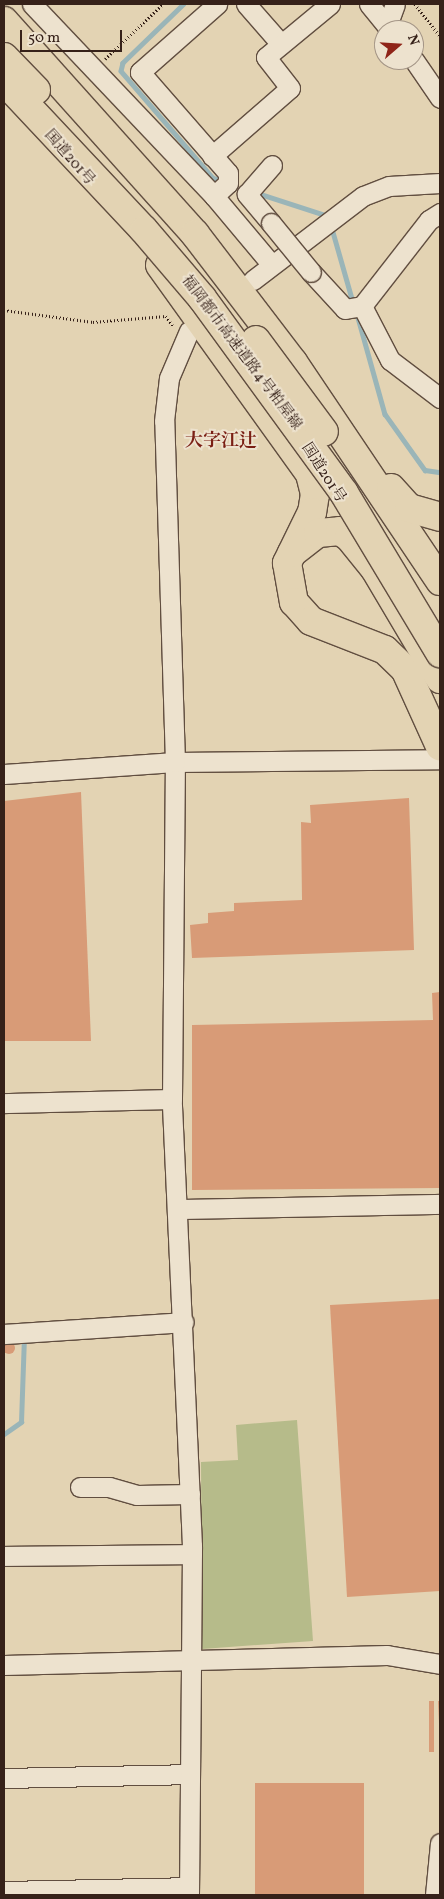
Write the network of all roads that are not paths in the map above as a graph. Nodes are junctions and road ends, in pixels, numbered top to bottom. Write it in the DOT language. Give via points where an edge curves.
graph roads {
  1 [pos="32,4"];
  2 [pos="217,4"];
  3 [pos="246,4"];
  4 [pos="330,4"];
  5 [pos="369,4"];
  6 [pos="395,4"];
  7 [pos="382,20"];
  8 [pos="391,20"];
  9 [pos="4,21"];
  10 [pos="281,44"];
  11 [pos="4,57"];
  12 [pos="421,70"];
  13 [pos="4,81"];
  14 [pos="4,89"];
  15 [pos="440,98"];
  16 [pos="212,156"];
  17 [pos="272,165"];
  18 [pos="440,183"];
  19 [pos="214,196"];
  20 [pos="440,213"];
  21 [pos="152,253"];
  22 [pos="271,264"];
  23 [pos="253,280"];
  24 [pos="362,306"];
  25 [pos="186,337"];
  26 [pos="293,362"];
  27 [pos="440,398"];
  28 [pos="440,517"];
  29 [pos="291,554"];
  30 [pos="440,578"];
  31 [pos="440,616"];
  32 [pos="440,653"];
  33 [pos="440,670"];
  34 [pos="440,679"];
  35 [pos="440,746"];
  36 [pos="440,759"];
  37 [pos="175,762"];
  38 [pos="4,774"];
  39 [pos="172,1099"];
  40 [pos="4,1103"];
  41 [pos="440,1204"];
  42 [pos="178,1209"];
  43 [pos="184,1322"];
  44 [pos="4,1334"];
  45 [pos="80,1487"];
  46 [pos="190,1494"];
  47 [pos="192,1554"];
  48 [pos="4,1556"];
  49 [pos="190,1663"];
  50 [pos="440,1664"];
  51 [pos="4,1665"];
  52 [pos="190,1774"];
  53 [pos="4,1778"];
  54 [pos="440,1843"];
  55 [pos="189,1891"];
  56 [pos="4,1892"];
  57 [pos="436,1895"];
  1 -- 19 [label="street"];
  2 -- 16 [label="street" via="140,72"];
  3 -- 10 [label="street"];
  4 -- 10 [label="street"];
  5 -- 7 [label="street"];
  6 -- 8 [label="street"];
  9 -- 26 [label="highway" via="195,234"];
  10 -- 16 [label="street" via="266,57 290,88"];
  11 -- 31 [label="highway, 福岡都市高速道路4号粕屋線, bridge" via="155,217 288,381 362,486"];
  12 -- 15 [label="street"];
  13 -- 32 [label="highway, 福岡都市高速道路4号粕屋線, bridge" via="144,230 202,298 344,493"];
  14 -- 21 [label="highway, 国道201号"];
  16 -- 19 [label="street" via="228,173 228,183"];
  17 -- 24 [label="street, bridge" via="247,194 345,309"];
  18 -- 22 [label="street" via="408,183 363,196"];
  19 -- 22 [label="street"];
  20 -- 24 [label="street" via="429,220"];
  21 -- 29 [label="highway" via="310,474 315,494 312,512"];
  21 -- 33 [label="highway, 国道201号" via="278,406 386,572"];
  22 -- 23 [label="street"];
  24 -- 27 [label="street" via="374,338 390,360"];
  25 -- 37 [label="street" via="169,378 164,421"];
  26 -- 28 [label="highway" via="336,411 397,497 409,508"];
  26 -- 30 [label="highway"];
  29 -- 34 [label="highway" via="318,532 340,531 349,537 376,569"];
  29 -- 35 [label="highway" via="287,576 301,612 311,622 384,650 405,669"];
  36 -- 37 [label="street"];
  37 -- 38 [label="street"];
  37 -- 39 [label="street"];
  39 -- 40 [label="street"];
  39 -- 42 [label="street"];
  41 -- 42 [label="street"];
  42 -- 43 [label="street"];
  43 -- 44 [label="street"];
  43 -- 46 [label="street"];
  45 -- 46 [label="street" via="109,1487 137,1495"];
  46 -- 47 [label="street"];
  47 -- 48 [label="street"];
  47 -- 49 [label="street"];
  49 -- 50 [label="street" via="387,1655"];
  49 -- 51 [label="street"];
  49 -- 52 [label="street"];
  52 -- 53 [label="street"];
  52 -- 55 [label="street"];
  54 -- 57 [label="street"];
  55 -- 56 [label="street"];
}
